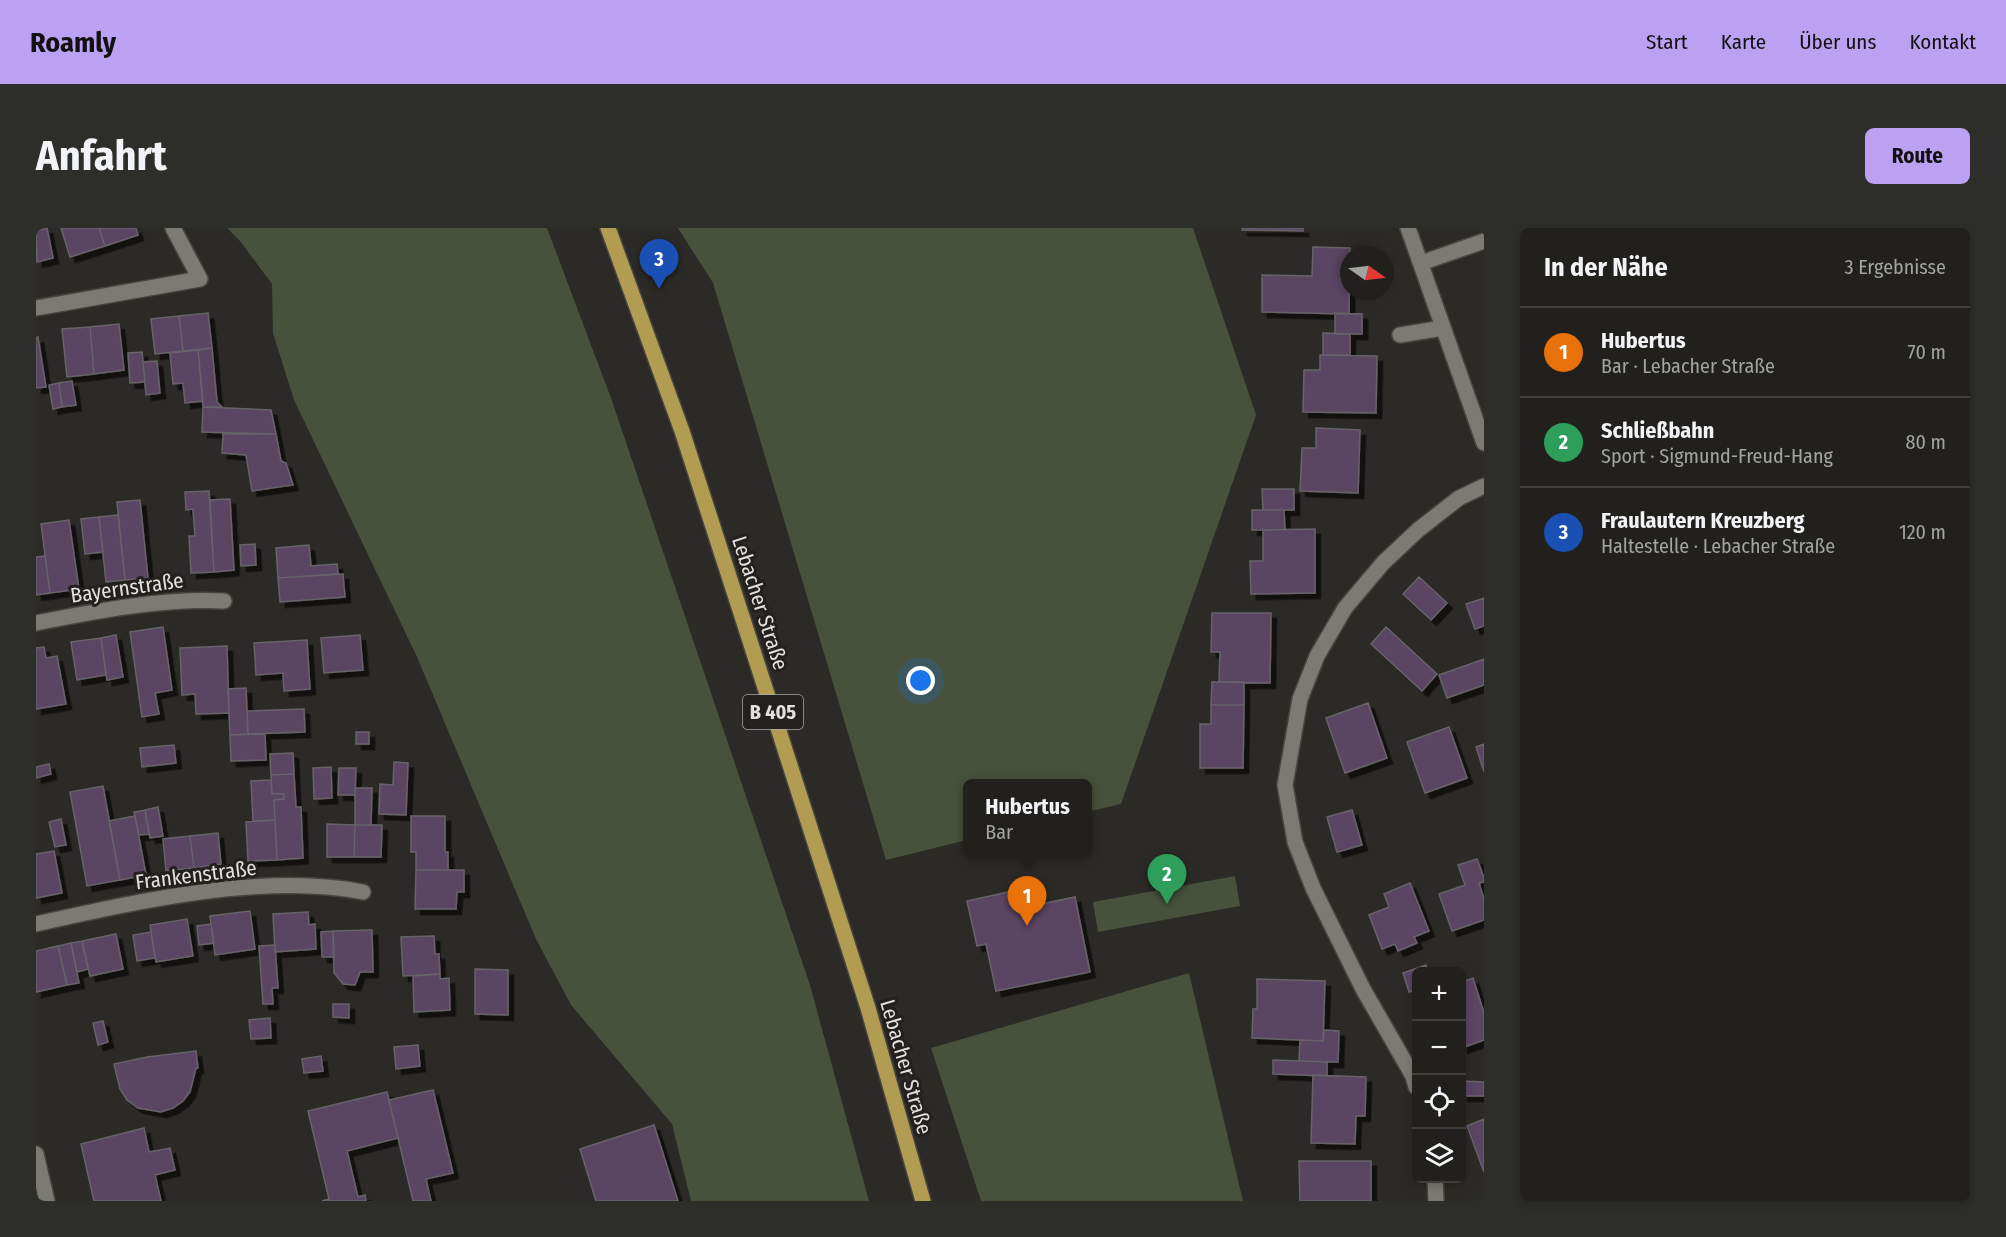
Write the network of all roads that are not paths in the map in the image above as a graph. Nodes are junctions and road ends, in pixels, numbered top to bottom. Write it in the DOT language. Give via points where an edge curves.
graph roads {
  1 [pos="173,228"];
  2 [pos="609,228"];
  3 [pos="1408,228"];
  4 [pos="1484,241"];
  5 [pos="1421,263"];
  6 [pos="36,308"];
  7 [pos="1443,328"];
  8 [pos="1400,335"];
  9 [pos="1484,443"];
  10 [pos="1484,486"];
  11 [pos="224,601"];
  12 [pos="36,623"];
  13 [pos="363,892"];
  14 [pos="36,924"];
  15 [pos="1412,1075"];
  16 [pos="36,1154"];
  17 [pos="1435,1183"];
  18 [pos="47,1201"];
  19 [pos="924,1201"];
  20 [pos="1436,1201"];
  1 -- 6 [label="street" via="200,279"];
  2 -- 19 [label="main road, Lebacher Straße / B 405" via="682,431 868,1008"];
  3 -- 5 [label="street"];
  4 -- 5 [label="street"];
  5 -- 7 [label="street"];
  7 -- 8 [label="street"];
  7 -- 9 [label="street"];
  10 -- 15 [label="street" via="1459,498 1418,530 1383,563 1345,608 1317,656 1300,699 1285,785 1294,842 1313,888 1363,989"];
  11 -- 12 [label="street, Bayernstraße" via="165,602"];
  13 -- 14 [label="street, Frankenstraße" via="323,886 234,889"];
  16 -- 18 [label="street"];
  17 -- 20 [label="street"];
}
